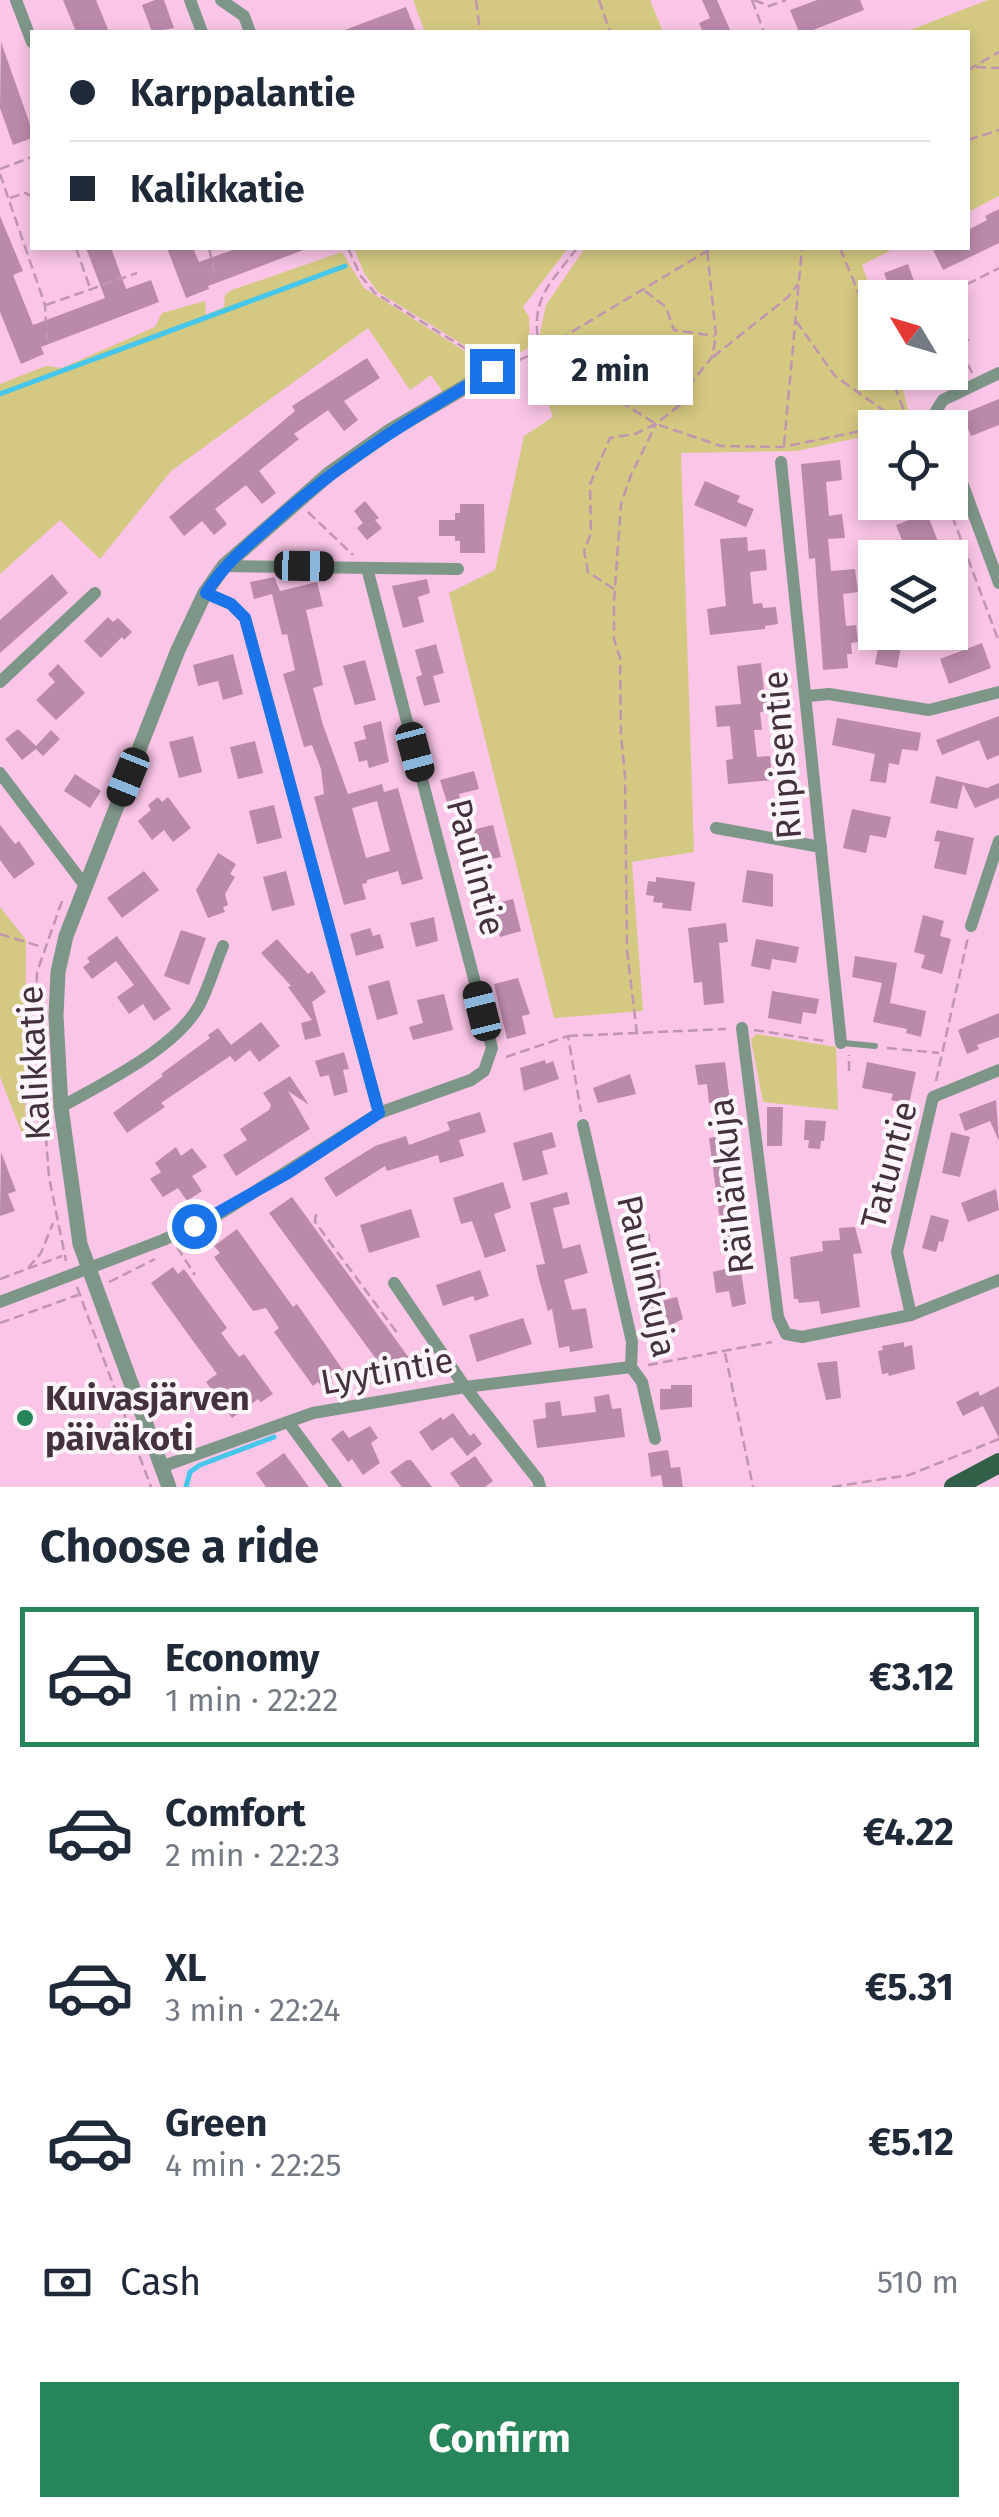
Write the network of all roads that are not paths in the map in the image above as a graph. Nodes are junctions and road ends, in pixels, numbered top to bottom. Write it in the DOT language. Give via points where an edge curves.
graph roads {
  1 [pos="16,0"];
  2 [pos="190,0"];
  3 [pos="222,0"];
  4 [pos="201,30"];
  5 [pos="249,30"];
  6 [pos="30,37"];
  7 [pos="492,371"];
  8 [pos="999,374"];
  9 [pos="940,410"];
  10 [pos="782,462"];
  11 [pos="968,491"];
  12 [pos="993,548"];
  13 [pos="224,566"];
  14 [pos="366,568"];
  15 [pos="458,569"];
  16 [pos="999,582"];
  17 [pos="95,593"];
  18 [pos="206,593"];
  19 [pos="0,682"];
  20 [pos="999,692"];
  21 [pos="808,696"];
  22 [pos="0,773"];
  23 [pos="716,828"];
  24 [pos="999,842"];
  25 [pos="821,848"];
  26 [pos="86,887"];
  27 [pos="971,926"];
  28 [pos="223,946"];
  29 [pos="742,1028"];
  30 [pos="846,1044"];
  31 [pos="875,1046"];
  32 [pos="999,1070"];
  33 [pos="62,1107"];
  34 [pos="379,1113"];
  35 [pos="583,1125"];
  36 [pos="86,1268"];
  37 [pos="999,1280"];
  38 [pos="394,1284"];
  39 [pos="0,1302"];
  40 [pos="911,1315"];
  41 [pos="631,1368"];
  42 [pos="465,1387"];
  43 [pos="289,1423"];
  44 [pos="655,1439"];
  45 [pos="161,1466"];
  46 [pos="993,1468"];
  47 [pos="169,1487"];
  48 [pos="336,1487"];
  49 [pos="540,1487"];
  50 [pos="954,1487"];
  1 -- 6 [label="street"];
  2 -- 4 [label="street"];
  3 -- 5 [label="street" via="244,16"];
  7 -- 13 [label="street, Kalikkatie" via="390,431 296,501"];
  8 -- 9 [label="street" via="976,382"];
  10 -- 21 [label="street, Riipisentie"];
  11 -- 12 [label="street"];
  12 -- 16 [label="street"];
  13 -- 14 [label="street"];
  13 -- 18 [label="street, Kalikkatie"];
  14 -- 15 [label="street"];
  14 -- 34 [label="street, Paulintie" via="492,1048 490,1062 471,1080"];
  17 -- 19 [label="street"];
  18 -- 26 [label="street, Kalikkatie"];
  18 -- 34 [label="street" via="245,618"];
  20 -- 21 [label="street" via="929,710"];
  21 -- 25 [label="street, Riipisentie"];
  22 -- 26 [label="street"];
  23 -- 25 [label="street"];
  24 -- 27 [label="street"];
  25 -- 30 [label="street, Riipisentie"];
  26 -- 33 [label="street, Kalikkatie" via="58,972"];
  28 -- 33 [label="street" via="199,1006 180,1030"];
  29 -- 40 [label="street, Räihänkuja" via="778,1317 786,1334 802,1337"];
  30 -- 31 [label="lane"];
  32 -- 40 [label="street, Tatuntie" via="933,1097 897,1252"];
  33 -- 36 [label="street, Kalikkatie"];
  34 -- 36 [label="street" via="232,1206"];
  35 -- 41 [label="street, Paulinkuja" via="632,1342"];
  36 -- 39 [label="street"];
  36 -- 45 [label="street, Kalikkatie"];
  37 -- 40 [label="street"];
  38 -- 42 [label="street"];
  41 -- 42 [label="street, Lyytintie"];
  41 -- 44 [label="street, Paulinkuja" via="642,1382"];
  42 -- 43 [label="street, Lyytintie" via="313,1412"];
  42 -- 49 [label="street"];
  43 -- 45 [label="street, Lyytintie"];
  43 -- 48 [label="street"];
  45 -- 47 [label="street, Kalikkatie"];
  46 -- 50 [label="main road"];
}
